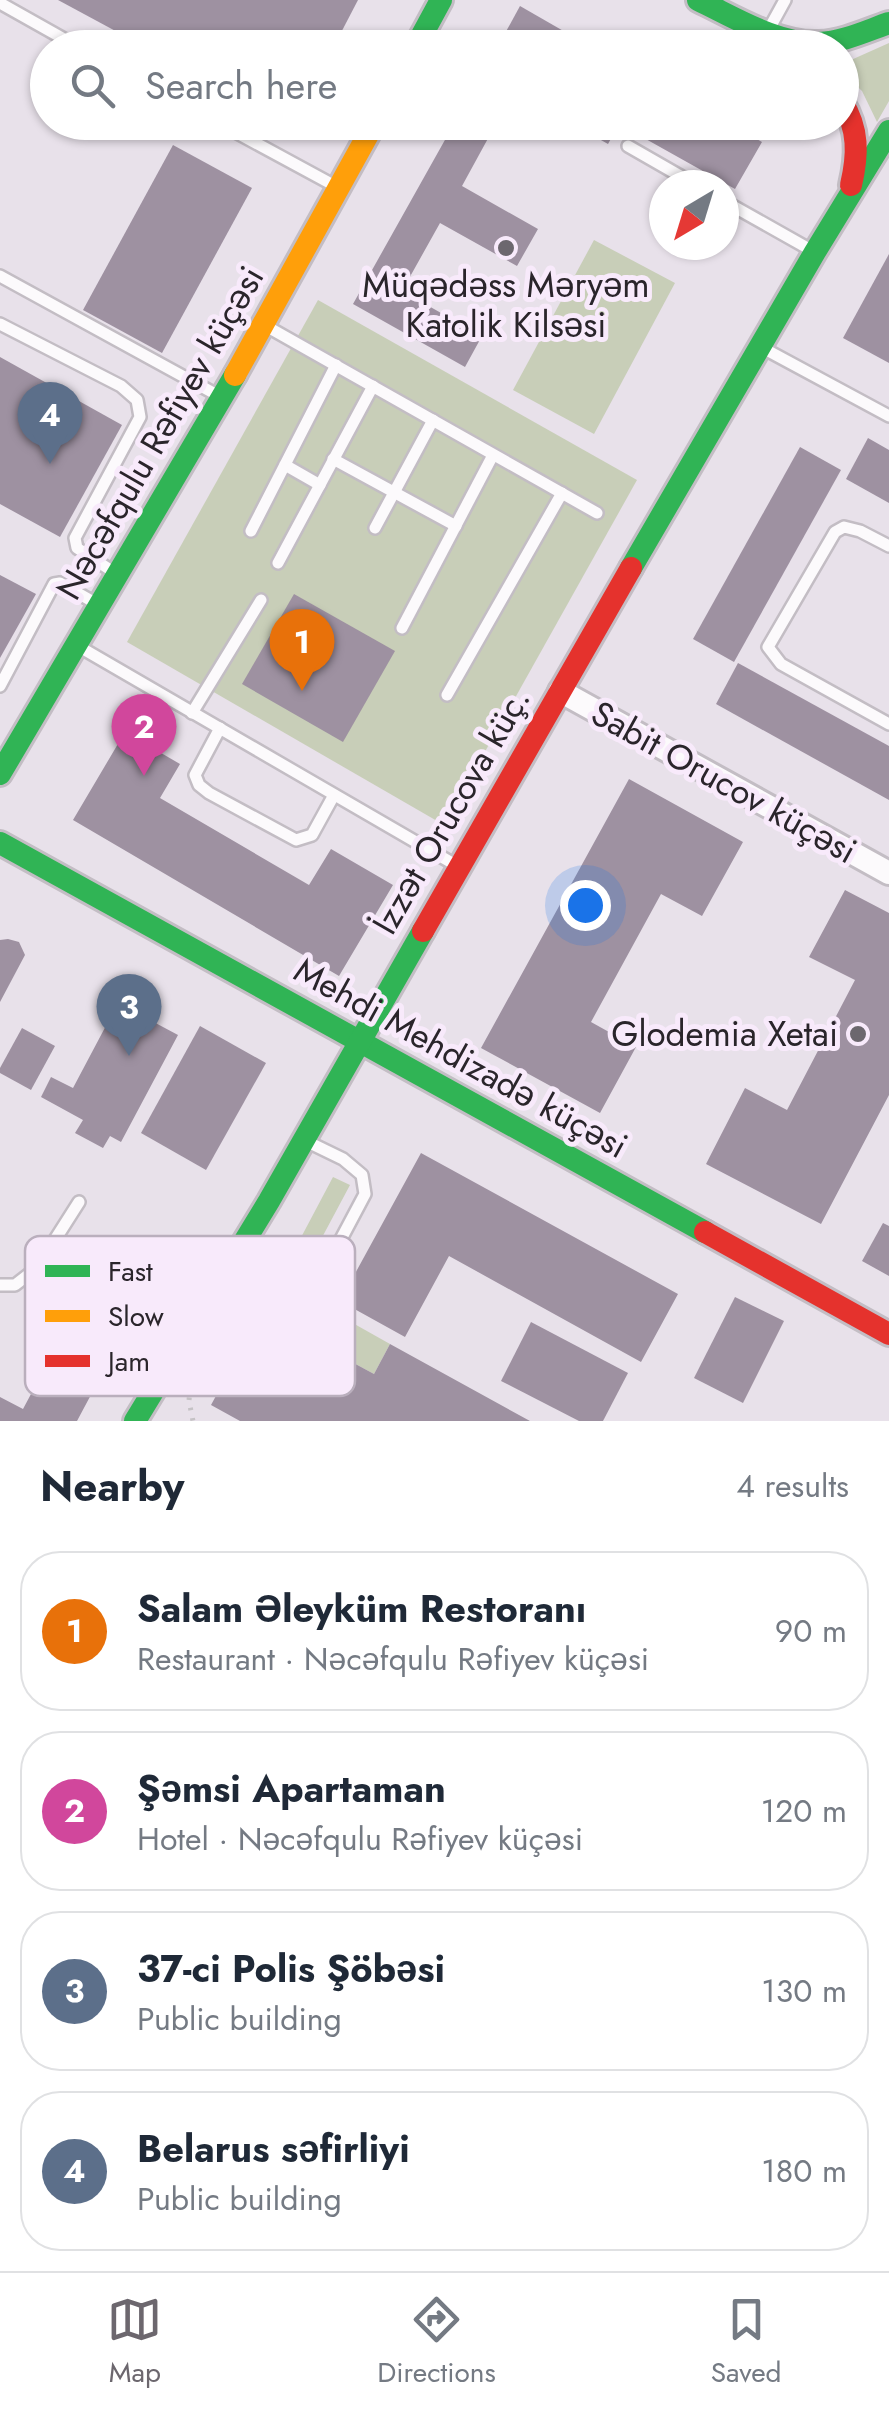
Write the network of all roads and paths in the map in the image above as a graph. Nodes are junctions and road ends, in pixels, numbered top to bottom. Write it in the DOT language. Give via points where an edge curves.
graph roads {
  1 [pos="441,0"];
  2 [pos="699,0"];
  3 [pos="785,0"];
  4 [pos="0,4"];
  5 [pos="889,23"];
  6 [pos="47,30"];
  7 [pos="425,30"];
  8 [pos="751,30"];
  9 [pos="771,30"];
  10 [pos="859,33"];
  11 [pos="889,131"];
  12 [pos="251,140"];
  13 [pos="365,140"];
  14 [pos="856,140"];
  15 [pos="628,146"];
  16 [pos="670,170"];
  17 [pos="339,188"];
  18 [pos="848,198"];
  19 [pos="739,209"];
  20 [pos="815,252"];
  21 [pos="0,276"];
  22 [pos="0,324"];
  23 [pos="264,324"];
  24 [pos="761,346"];
  25 [pos="336,366"];
  26 [pos="373,386"];
  27 [pos="222,398"];
  28 [pos="889,416"];
  29 [pos="432,420"];
  30 [pos="493,455"];
  31 [pos="333,459"];
  32 [pos="285,465"];
  33 [pos="320,485"];
  34 [pos="393,492"];
  35 [pos="562,493"];
  36 [pos="598,513"];
  37 [pos="456,526"];
  38 [pos="374,528"];
  39 [pos="251,531"];
  40 [pos="889,546"];
  41 [pos="278,563"];
  42 [pos="119,575"];
  43 [pos="261,600"];
  44 [pos="101,606"];
  45 [pos="402,628"];
  46 [pos="78,646"];
  47 [pos="0,686"];
  48 [pos="560,691"];
  49 [pos="447,695"];
  50 [pos="192,713"];
  51 [pos="889,724"];
  52 [pos="220,728"];
  53 [pos="6,749"];
  54 [pos="0,774"];
  55 [pos="334,794"];
  56 [pos="0,843"];
  57 [pos="459,867"];
  58 [pos="889,873"];
  59 [pos="360,1042"];
  60 [pos="304,1140"];
  61 [pos="79,1202"];
  62 [pos="57,1236"];
  63 [pos="248,1236"];
  64 [pos="343,1236"];
  65 [pos="25,1277"];
  66 [pos="0,1285"];
  67 [pos="889,1334"];
  68 [pos="189,1396"];
  69 [pos="140,1415"];
  70 [pos="167,1421"];
  71 [pos="193,1421"];
  1 -- 7 [label="main road"];
  2 -- 8 [label="main road"];
  3 -- 9 [label="lane"];
  4 -- 6 [label="lane"];
  5 -- 10 [label="main road"];
  11 -- 18 [label="main road, İzzət Orucova küç."];
  12 -- 17 [label="lane"];
  13 -- 17 [label="main road, Nəcəfqulu Rəfiyev küçəsi"];
  14 -- 18 [label="main road"];
  15 -- 16 [label="lane"];
  17 -- 23 [label="main road, Nəcəfqulu Rəfiyev küçəsi"];
  18 -- 20 [label="main road, İzzət Orucova küç."];
  19 -- 20 [label="lane"];
  20 -- 24 [label="main road, İzzət Orucova küç."];
  21 -- 27 [label="lane"];
  22 -- 42 [label="lane" via="137,400 140,418 75,538 77,548"];
  23 -- 25 [label="lane"];
  23 -- 27 [label="main road, Nəcəfqulu Rəfiyev küçəsi"];
  24 -- 28 [label="lane"];
  24 -- 48 [label="main road, İzzət Orucova küç."];
  25 -- 26 [label="lane"];
  25 -- 32 [label="lane"];
  26 -- 29 [label="lane"];
  26 -- 31 [label="lane"];
  27 -- 42 [label="main road, Nəcəfqulu Rəfiyev küçəsi"];
  29 -- 30 [label="lane"];
  29 -- 34 [label="lane"];
  30 -- 35 [label="lane"];
  30 -- 37 [label="lane"];
  31 -- 33 [label="lane"];
  31 -- 34 [label="lane"];
  32 -- 33 [label="lane"];
  32 -- 39 [label="lane"];
  33 -- 41 [label="lane"];
  34 -- 37 [label="lane"];
  34 -- 38 [label="lane"];
  35 -- 36 [label="lane"];
  35 -- 49 [label="lane"];
  37 -- 45 [label="lane"];
  40 -- 51 [label="lane" via="860,531 835,532 768,647 780,664"];
  42 -- 44 [label="main road, Nəcəfqulu Rəfiyev küçəsi"];
  43 -- 50 [label="lane"];
  44 -- 46 [label="main road, Nəcəfqulu Rəfiyev küçəsi"];
  44 -- 47 [label="lane" via="54,584"];
  46 -- 50 [label="lane"];
  46 -- 53 [label="main road, Nəcəfqulu Rəfiyev küçəsi"];
  48 -- 57 [label="main road, İzzət Orucova küç."];
  48 -- 58 [label="street, Sabit Orucov küçəsi"];
  50 -- 52 [label="lane"];
  52 -- 55 [label="lane"];
  52 -- 55 [label="lane" via="195,775 209,793 296,840 312,835"];
  53 -- 54 [label="main road, Nəcəfqulu Rəfiyev küçəsi"];
  55 -- 57 [label="lane"];
  56 -- 59 [label="main road, Mehdi Mehdizadə küçəsi"];
  57 -- 59 [label="main road, İzzət Orucova küç."];
  59 -- 60 [label="main road, İzzət Orucova küç."];
  59 -- 67 [label="main road, Mehdi Mehdizadə küçəsi"];
  60 -- 63 [label="main road, İzzət Orucova küç."];
  60 -- 64 [label="lane" via="362,1175 366,1194"];
  61 -- 62 [label="lane"];
  65 -- 66 [label="lane"];
  68 -- 71 [label="path"];
  69 -- 70 [label="main road"];
}
